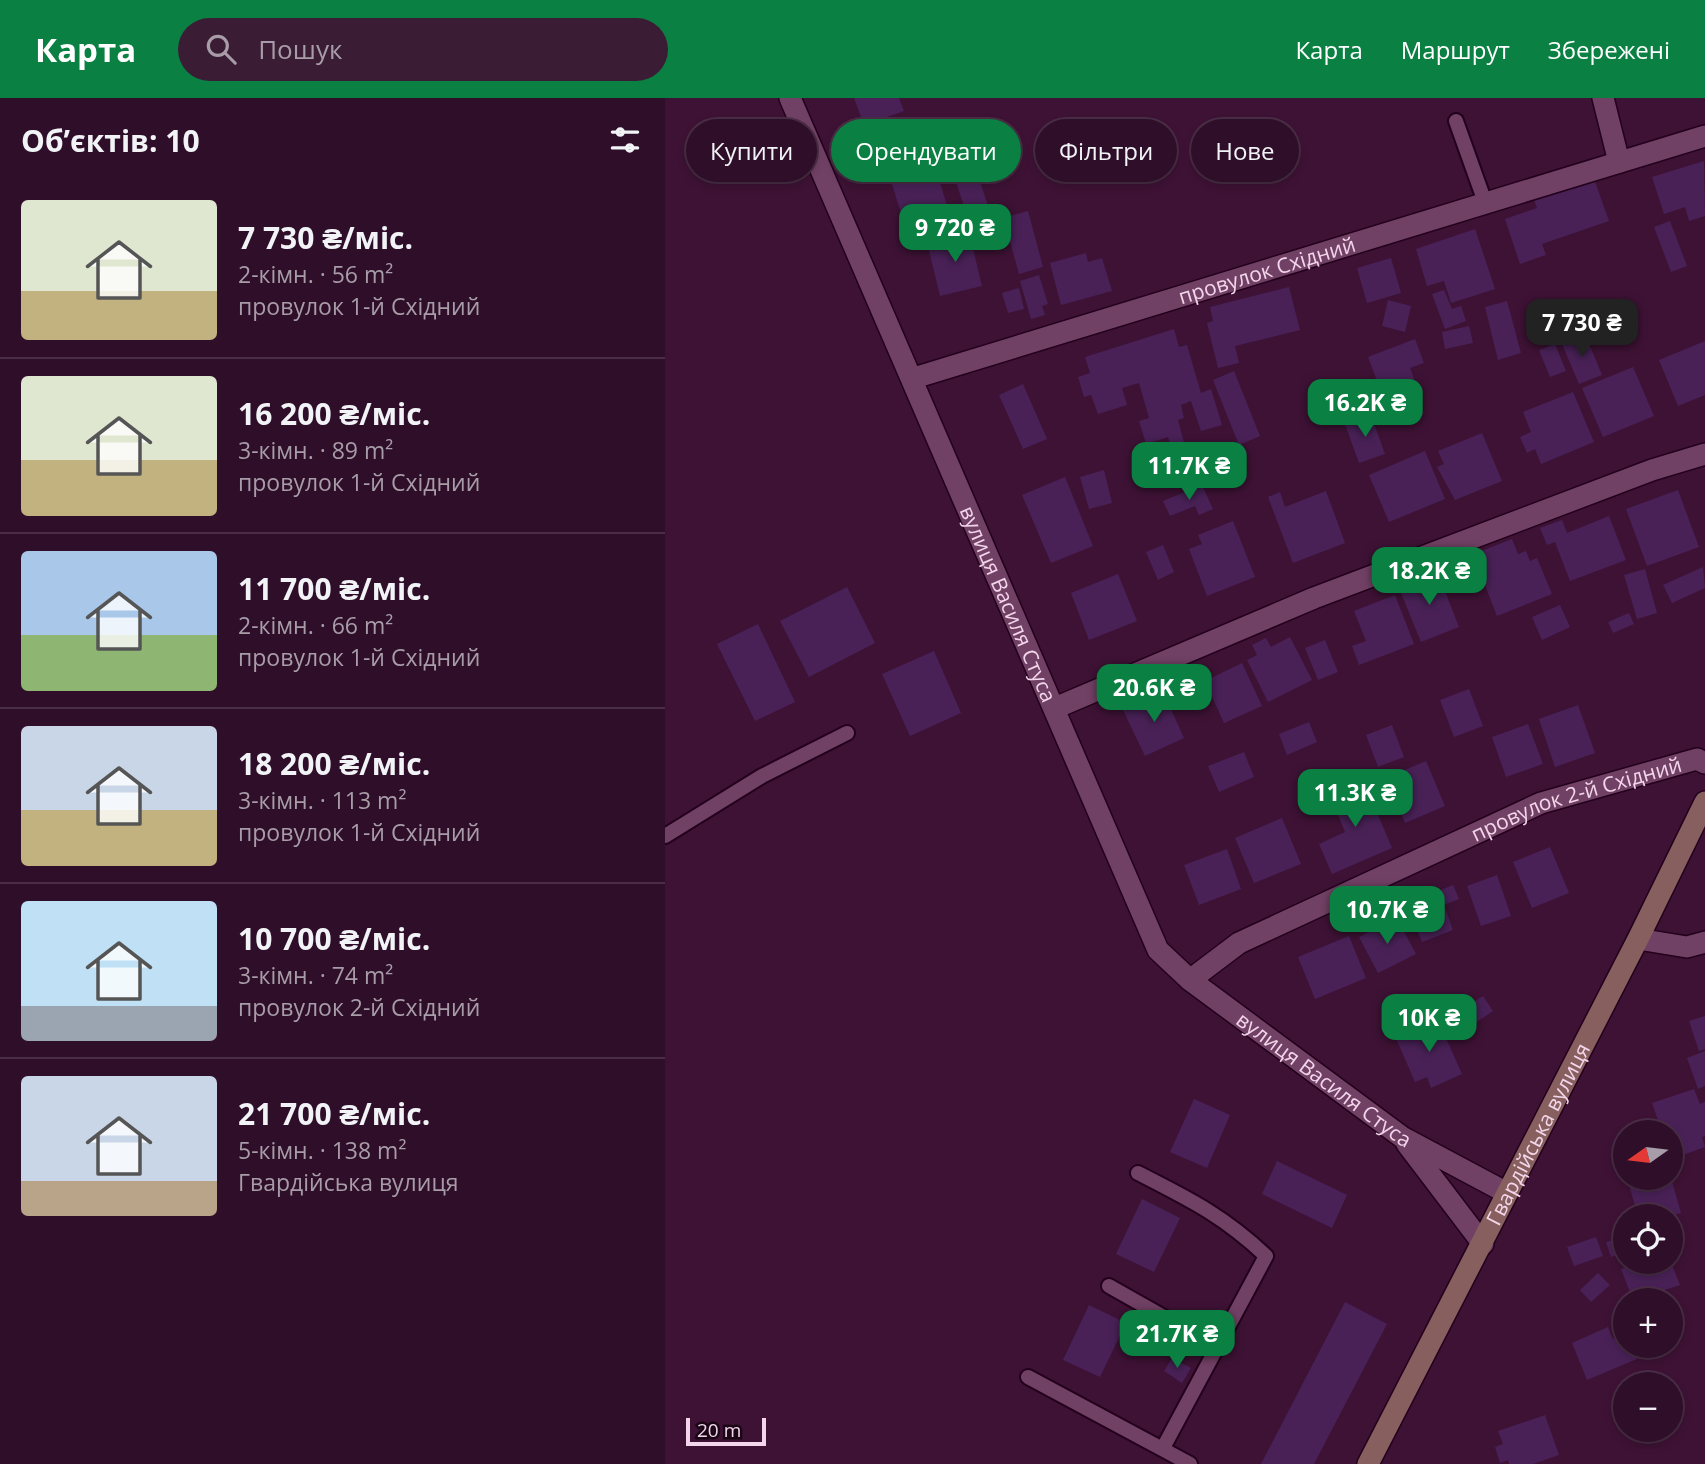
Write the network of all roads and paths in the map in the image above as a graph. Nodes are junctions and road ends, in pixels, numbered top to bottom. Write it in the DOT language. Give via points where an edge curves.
graph roads {
  1 [pos="790,98"];
  2 [pos="1603,98"];
  3 [pos="1456,121"];
  4 [pos="1705,136"];
  5 [pos="1619,162"];
  6 [pos="1486,205"];
  7 [pos="913,378"];
  8 [pos="1705,454"];
  9 [pos="1055,708"];
  10 [pos="847,733"];
  11 [pos="1705,763"];
  12 [pos="1705,802"];
  13 [pos="665,836"];
  14 [pos="1638,939"];
  15 [pos="1705,942"];
  16 [pos="1190,980"];
  17 [pos="1402,1137"];
  18 [pos="1138,1174"];
  19 [pos="1507,1193"];
  20 [pos="1483,1244"];
  21 [pos="1109,1286"];
  22 [pos="1217,1347"];
  23 [pos="1028,1377"];
  24 [pos="1163,1448"];
  25 [pos="1190,1464"];
  26 [pos="1369,1464"];
  1 -- 7 [label="street, вулиця Василя Стуса"];
  2 -- 5 [label="street"];
  3 -- 6 [label="lane"];
  4 -- 5 [label="street, провулок Східний"];
  5 -- 6 [label="street, провулок Східний"];
  6 -- 7 [label="street, провулок Східний"];
  7 -- 9 [label="street, вулиця Василя Стуса"];
  8 -- 9 [label="street" via="1314,598"];
  9 -- 16 [label="street, вулиця Василя Стуса" via="1158,950"];
  10 -- 13 [label="lane" via="762,776"];
  11 -- 16 [label="street, провулок 2-й Східний" via="1697,759 1541,803 1239,943"];
  12 -- 14 [label="main road, Гвардійська вулиця"];
  14 -- 15 [label="street" via="1687,947"];
  14 -- 19 [label="main road, Гвардійська вулиця"];
  16 -- 17 [label="street, вулиця Василя Стуса"];
  17 -- 19 [label="street, вулиця Василя Стуса"];
  17 -- 20 [label="street"];
  18 -- 22 [label="lane" via="1207,1208 1266,1256"];
  19 -- 20 [label="main road, Гвардійська вулиця"];
  20 -- 26 [label="main road, Гвардійська вулиця"];
  21 -- 22 [label="lane"];
  22 -- 24 [label="lane"];
  23 -- 24 [label="lane"];
  24 -- 25 [label="lane"];
}
